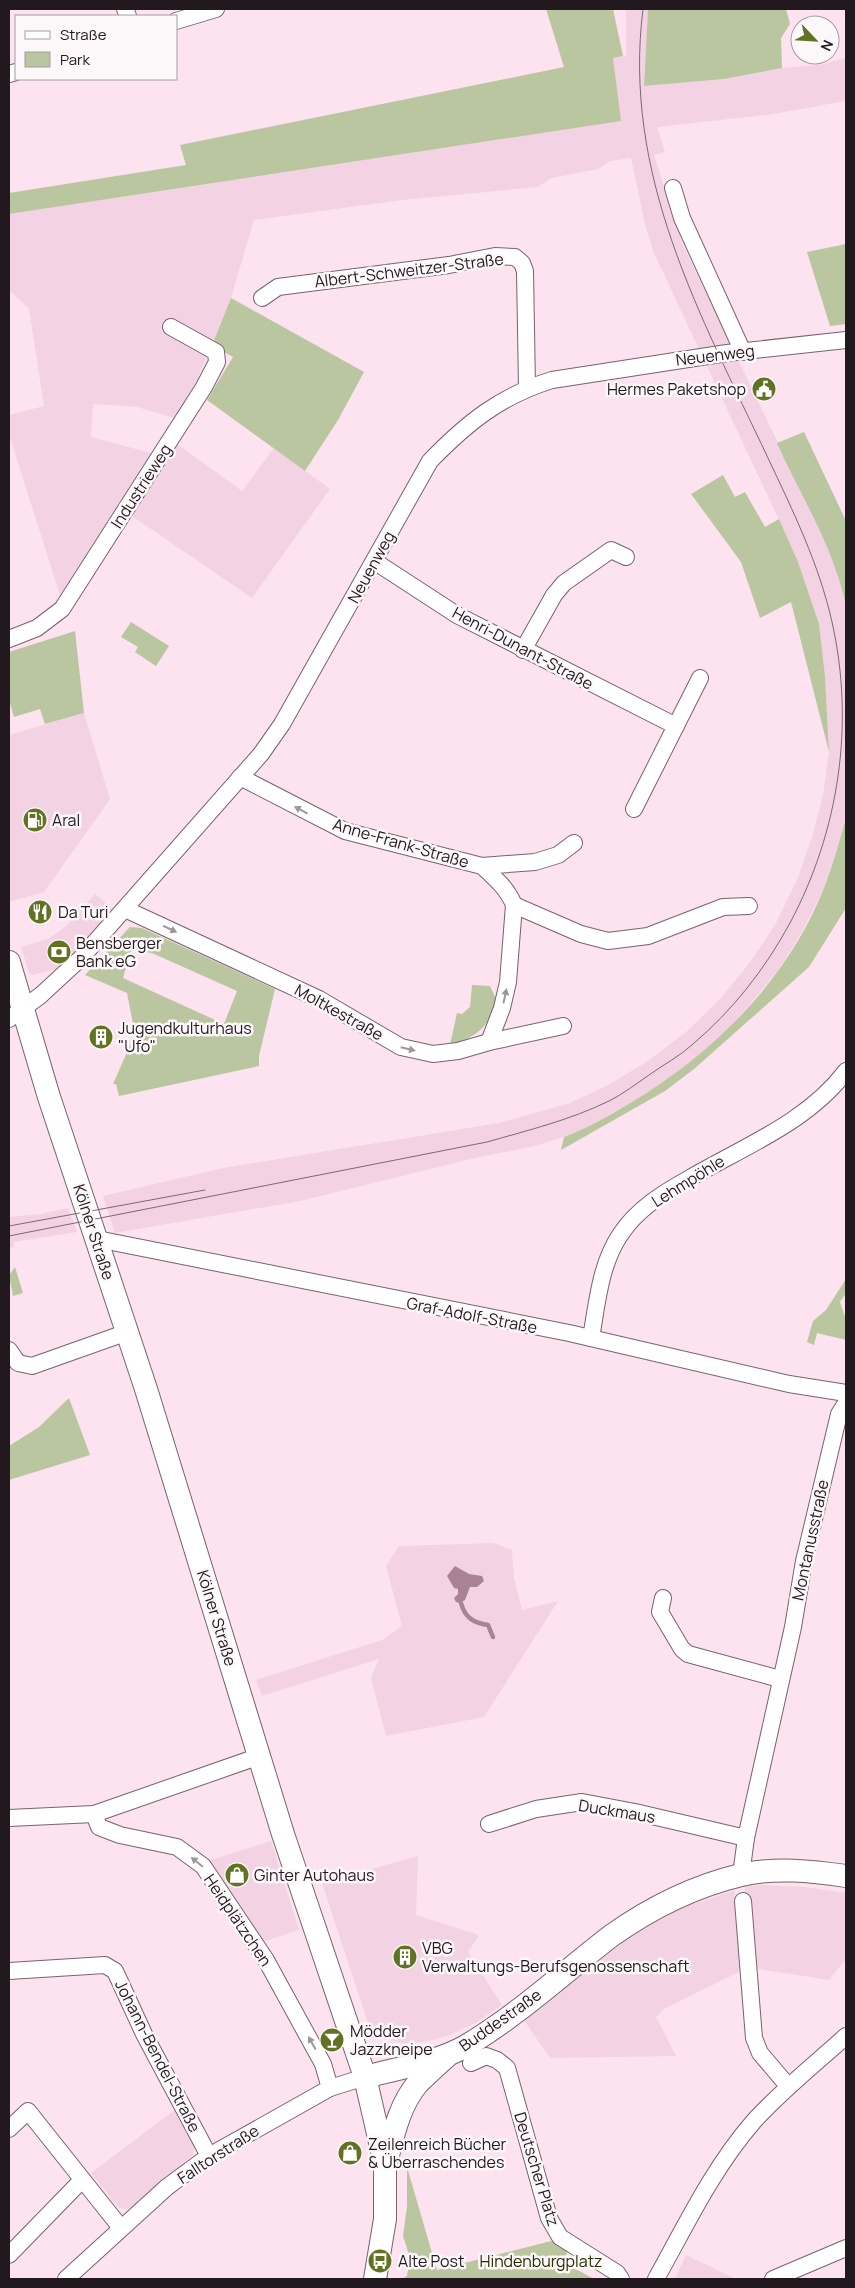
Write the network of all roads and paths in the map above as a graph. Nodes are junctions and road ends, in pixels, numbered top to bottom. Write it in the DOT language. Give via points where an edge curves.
graph roads {
  1 [pos="216,9"];
  2 [pos="178,20"];
  3 [pos="673,188"];
  4 [pos="262,298"];
  5 [pos="171,327"];
  6 [pos="846,340"];
  7 [pos="743,352"];
  8 [pos="527,387"];
  9 [pos="626,557"];
  10 [pos="374,562"];
  11 [pos="9,639"];
  12 [pos="524,650"];
  13 [pos="700,678"];
  14 [pos="676,726"];
  15 [pos="240,777"];
  16 [pos="634,808"];
  17 [pos="574,843"];
  18 [pos="482,866"];
  19 [pos="514,905"];
  20 [pos="749,906"];
  21 [pos="125,909"];
  22 [pos="9,962"];
  23 [pos="16,1014"];
  24 [pos="563,1026"];
  25 [pos="489,1042"];
  26 [pos="846,1071"];
  27 [pos="97,1239"];
  28 [pos="126,1332"];
  29 [pos="591,1338"];
  30 [pos="9,1350"];
  31 [pos="846,1393"];
  32 [pos="846,1403"];
  33 [pos="663,1598"];
  34 [pos="780,1679"];
  35 [pos="260,1756"];
  36 [pos="94,1814"];
  37 [pos="9,1818"];
  38 [pos="489,1824"];
  39 [pos="746,1838"];
  40 [pos="741,1875"];
  41 [pos="846,1876"];
  42 [pos="743,1901"];
  43 [pos="9,1970"];
  44 [pos="846,2036"];
  45 [pos="449,2054"];
  46 [pos="471,2063"];
  47 [pos="365,2077"];
  48 [pos="788,2086"];
  49 [pos="330,2088"];
  50 [pos="9,2129"];
  51 [pos="208,2156"];
  52 [pos="386,2164"];
  53 [pos="82,2180"];
  54 [pos="121,2228"];
  55 [pos="840,2251"];
  56 [pos="9,2255"];
  57 [pos="846,2264"];
  58 [pos="66,2279"];
  59 [pos="375,2279"];
  60 [pos="620,2279"];
  61 [pos="656,2279"];
  62 [pos="772,2279"];
  1 -- 2 [label="street"];
  3 -- 7 [label="street" via="682,218"];
  4 -- 8 [label="street, Albert-Schweitzer-Straße" via="278,287 495,256 515,257 525,272"];
  5 -- 11 [label="street, Industrieweg" via="216,352 217,362 62,609 37,628"];
  6 -- 7 [label="street, Neuenweg"];
  7 -- 8 [label="street, Neuenweg" via="575,375"];
  8 -- 10 [label="street, Neuenweg" via="461,429 430,461"];
  9 -- 12 [label="street" via="611,550 564,583"];
  10 -- 12 [label="street, Henri-Dunant-Straße" via="457,615"];
  10 -- 15 [label="street, Neuenweg" via="279,729"];
  12 -- 14 [label="street, Henri-Dunant-Straße"];
  13 -- 14 [label="street"];
  14 -- 16 [label="street"];
  18 -- 15 [label="street, Anne-Frank-Straße, one-way" via="345,831"];
  15 -- 21 [label="street, Neuenweg"];
  17 -- 18 [label="street, Anne-Frank-Straße" via="558,855 535,862"];
  18 -- 19 [label="street, Anne-Frank-Straße" via="510,894"];
  19 -- 20 [label="street" via="581,934 608,941 648,936 723,907"];
  25 -- 19 [label="street, one-way" via="508,982"];
  21 -- 23 [label="street, Neuenweg" via="64,975"];
  21 -- 25 [label="street, Moltkestraße, one-way" via="320,999 401,1047 433,1054"];
  22 -- 23 [label="main road, Kölner Straße"];
  23 -- 27 [label="main road, Kölner Straße"];
  24 -- 25 [label="street, Moltkestraße"];
  26 -- 29 [label="street, Lehmpöhle" via="800,1116 655,1198 634,1219 620,1236 604,1273"];
  27 -- 28 [label="main road, Kölner Straße"];
  27 -- 29 [label="street, Graf-Adolf-Straße"];
  28 -- 30 [label="street" via="32,1366 18,1363"];
  28 -- 35 [label="main road, Kölner Straße"];
  29 -- 31 [label="street, Graf-Adolf-Straße" via="789,1384"];
  32 -- 34 [label="street, Montanusstraße" via="839,1414 815,1512"];
  33 -- 34 [label="street" via="660,1612 688,1654"];
  34 -- 39 [label="street, Montanusstraße"];
  35 -- 36 [label="street"];
  35 -- 47 [label="main road, Kölner Straße"];
  36 -- 37 [label="street"];
  49 -- 36 [label="street, Heidplätzchen, one-way" via="323,2064 266,1960 203,1866 177,1847 120,1835 99,1827"];
  38 -- 39 [label="street, Duckmaus" via="543,1808 582,1802"];
  39 -- 40 [label="street, Montanusstraße"];
  40 -- 41 [label="main road, Buddestraße" via="800,1871"];
  40 -- 45 [label="main road, Buddestraße" via="681,1896 636,1919 492,2029"];
  42 -- 48 [label="street" via="754,2038 760,2053"];
  43 -- 51 [label="street, Johann-Bendel-Straße" via="105,1965 115,1971"];
  44 -- 48 [label="street"];
  45 -- 47 [label="main road, Buddestraße"];
  45 -- 52 [label="main road" via="410,2096 396,2128"];
  46 -- 60 [label="street, Deutscher Platz" via="486,2056 507,2068 549,2218 557,2234 617,2272"];
  47 -- 49 [label="street, Falltorstraße"];
  47 -- 52 [label="main road, Kölner Straße"];
  48 -- 61 [label="street" via="753,2122 722,2162"];
  49 -- 51 [label="street, Falltorstraße"];
  50 -- 53 [label="street" via="28,2111"];
  51 -- 54 [label="street, Falltorstraße"];
  52 -- 59 [label="main road, Kölner Straße" via="385,2219"];
  53 -- 54 [label="street"];
  53 -- 56 [label="street"];
  54 -- 58 [label="street, Falltorstraße"];
  55 -- 57 [label="street"];
  55 -- 62 [label="street"];
}
